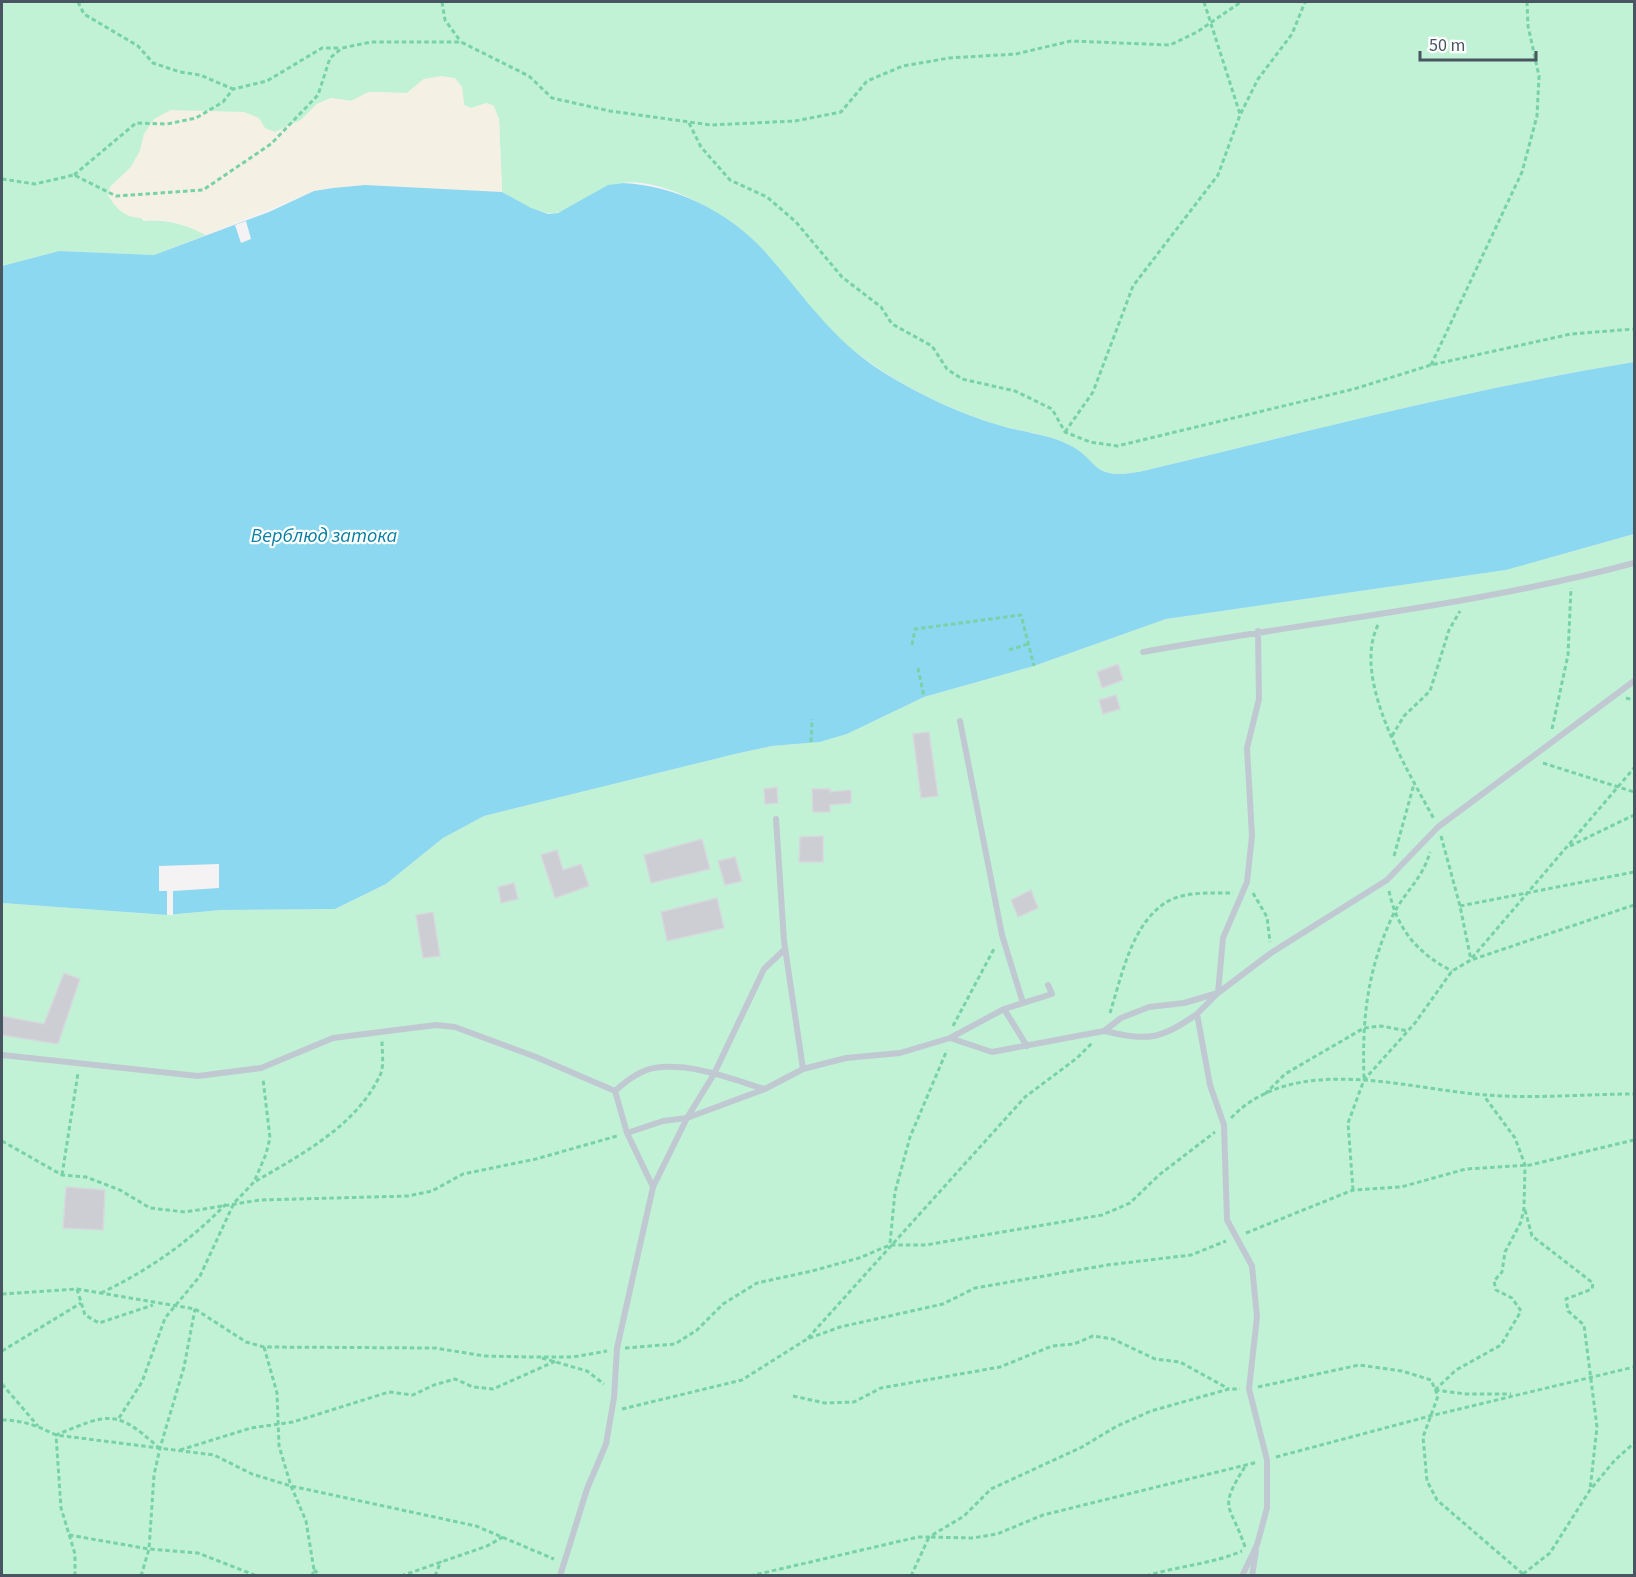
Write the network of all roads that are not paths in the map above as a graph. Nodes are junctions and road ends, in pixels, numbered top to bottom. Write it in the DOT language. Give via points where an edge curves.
graph roads {
  1 [pos="1635,563"];
  2 [pos="1258,631"];
  3 [pos="1143,651"];
  4 [pos="1635,681"];
  5 [pos="960,721"];
  6 [pos="776,819"];
  7 [pos="785,949"];
  8 [pos="1048,985"];
  9 [pos="1218,993"];
  10 [pos="1023,1003"];
  11 [pos="1004,1010"];
  12 [pos="1197,1014"];
  13 [pos="1104,1032"];
  14 [pos="950,1038"];
  15 [pos="1027,1046"];
  16 [pos="2,1055"];
  17 [pos="803,1069"];
  18 [pos="714,1074"];
  19 [pos="765,1089"];
  20 [pos="615,1091"];
  21 [pos="687,1118"];
  22 [pos="627,1133"];
  23 [pos="653,1187"];
  24 [pos="1257,1545"];
  25 [pos="560,1575"];
  26 [pos="1242,1575"];
  27 [pos="1252,1575"];
  1 -- 2 [label="lane" via="1468,601"];
  2 -- 3 [label="lane"];
  2 -- 9 [label="lane" via="1259,699 1247,748 1252,836 1247,882 1223,938"];
  4 -- 9 [label="lane" via="1438,827 1387,880 1271,953"];
  5 -- 10 [label="lane" via="1002,935"];
  6 -- 7 [label="lane"];
  7 -- 17 [label="lane"];
  7 -- 18 [label="lane" via="764,969"];
  8 -- 10 [label="lane" via="1052,994"];
  9 -- 12 [label="lane"];
  9 -- 13 [label="lane" via="1184,1004 1149,1007 1121,1018"];
  10 -- 11 [label="lane"];
  11 -- 14 [label="lane"];
  11 -- 15 [label="lane"];
  12 -- 13 [label="lane" via="1154,1038"];
  12 -- 24 [label="lane" via="1210,1085 1224,1125 1227,1220 1252,1266 1257,1317 1249,1389 1267,1460 1267,1508"];
  13 -- 15 [label="lane"];
  14 -- 15 [label="lane" via="992,1052"];
  14 -- 17 [label="lane" via="900,1053 846,1058"];
  16 -- 20 [label="lane" via="198,1076 261,1068 333,1038 436,1025 455,1027"];
  17 -- 19 [label="lane"];
  18 -- 19 [label="lane"];
  18 -- 20 [label="lane" via="654,1068 627,1080"];
  18 -- 21 [label="lane"];
  19 -- 21 [label="lane"];
  20 -- 22 [label="lane"];
  21 -- 22 [label="lane"];
  21 -- 23 [label="lane"];
  22 -- 23 [label="lane"];
  23 -- 25 [label="lane" via="617,1348 606,1444 587,1489"];
  24 -- 26 [label="lane"];
  24 -- 27 [label="lane"];
}
